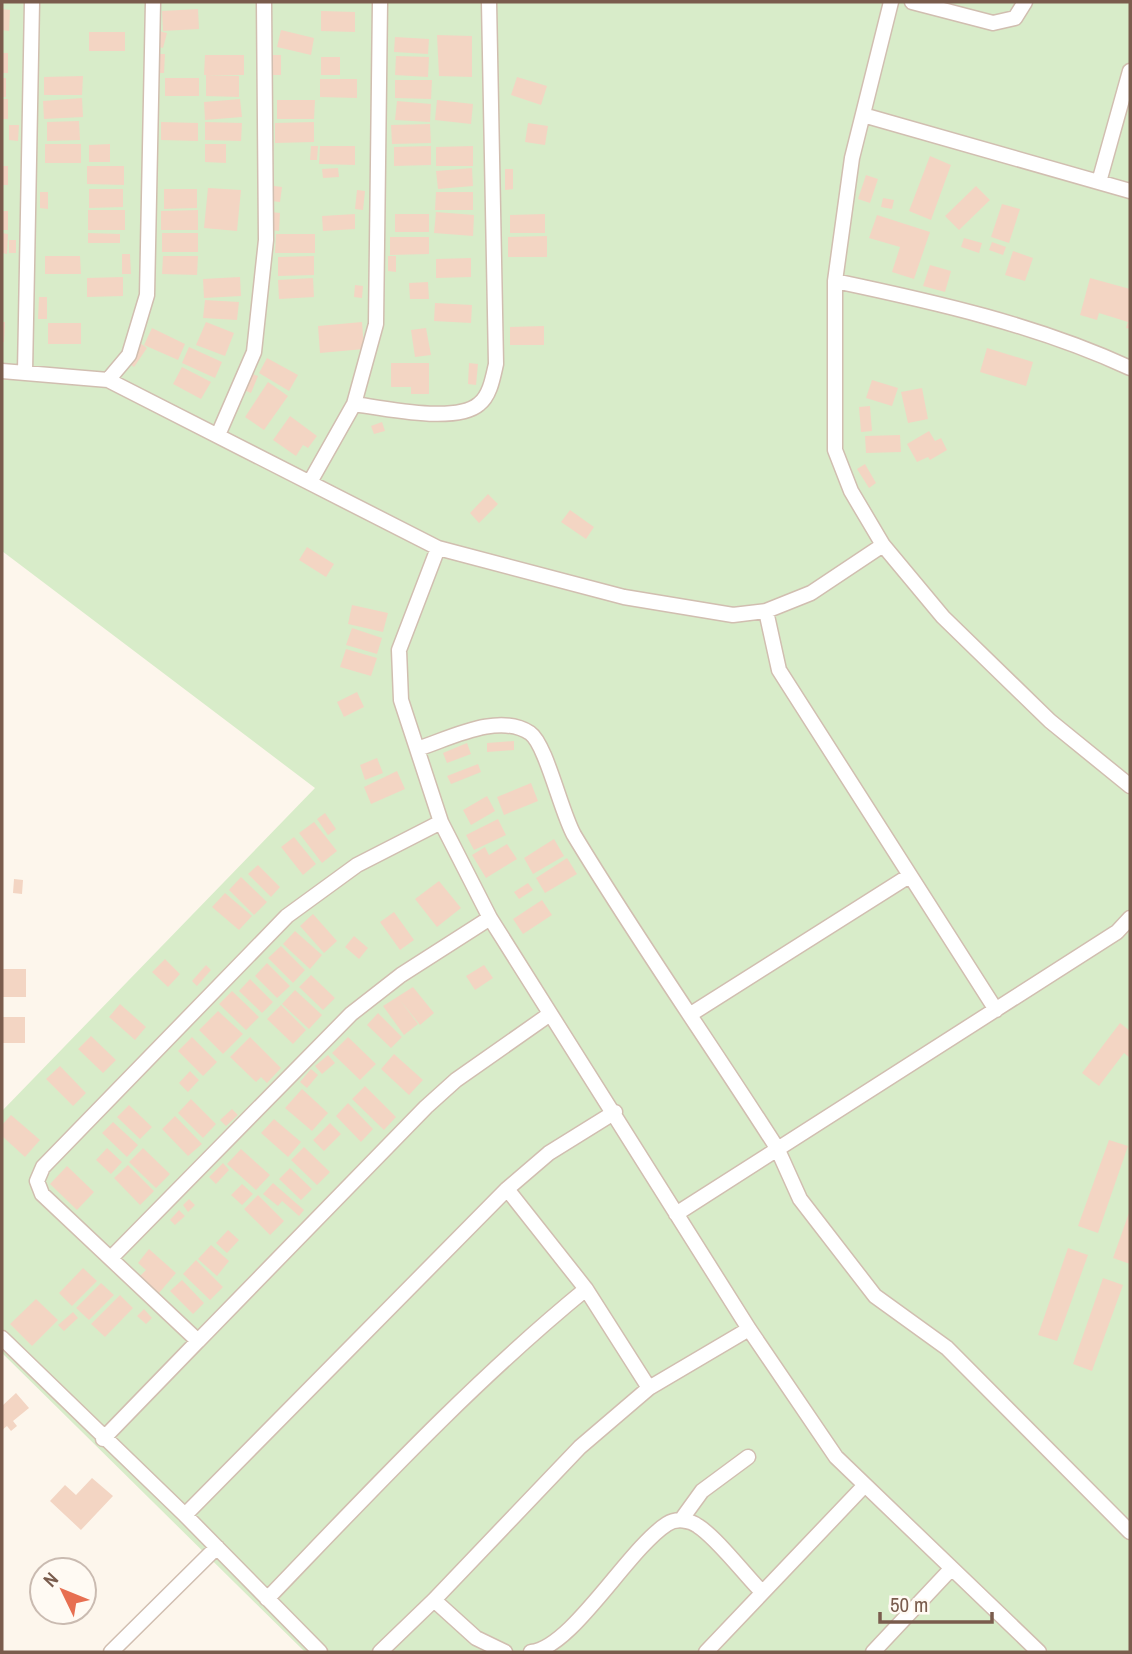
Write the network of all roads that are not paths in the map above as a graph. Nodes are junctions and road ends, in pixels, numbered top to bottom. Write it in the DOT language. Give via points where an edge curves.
graph roads {
  1 [pos="32,2"];
  2 [pos="153,2"];
  3 [pos="264,2"];
  4 [pos="380,2"];
  5 [pos="489,2"];
  6 [pos="891,2"];
  7 [pos="912,2"];
  8 [pos="1025,2"];
  9 [pos="1130,71"];
  10 [pos="863,115"];
  11 [pos="1099,182"];
  12 [pos="1130,191"];
  13 [pos="835,281"];
  14 [pos="1130,368"];
  15 [pos="2,371"];
  16 [pos="25,372"];
  17 [pos="108,380"];
  18 [pos="354,404"];
  19 [pos="218,435"];
  20 [pos="310,482"];
  21 [pos="883,545"];
  22 [pos="438,548"];
  23 [pos="766,611"];
  24 [pos="417,749"];
  25 [pos="1130,786"];
  26 [pos="441,822"];
  27 [pos="909,876"];
  28 [pos="490,918"];
  29 [pos="1130,918"];
  30 [pos="996,1010"];
  31 [pos="551,1014"];
  32 [pos="691,1014"];
  33 [pos="615,1112"];
  34 [pos="777,1149"];
  35 [pos="507,1189"];
  36 [pos="676,1214"];
  37 [pos="111,1258"];
  38 [pos="586,1289"];
  39 [pos="749,1329"];
  40 [pos="2,1338"];
  41 [pos="198,1341"];
  42 [pos="649,1388"];
  43 [pos="103,1439"];
  44 [pos="748,1457"];
  45 [pos="864,1486"];
  46 [pos="185,1515"];
  47 [pos="681,1520"];
  48 [pos="1130,1532"];
  49 [pos="217,1547"];
  50 [pos="951,1569"];
  51 [pos="762,1592"];
  52 [pos="267,1599"];
  53 [pos="434,1600"];
  54 [pos="111,1652"];
  55 [pos="320,1652"];
  56 [pos="380,1652"];
  57 [pos="505,1652"];
  58 [pos="531,1652"];
  59 [pos="706,1652"];
  60 [pos="873,1652"];
  61 [pos="1038,1652"];
  1 -- 16 [label="street"];
  2 -- 17 [label="street" via="147,295 129,355"];
  3 -- 19 [label="street" via="266,240 254,352"];
  4 -- 18 [label="street" via="376,324"];
  5 -- 18 [label="street" via="496,364 491,385 480,404 460,414"];
  6 -- 10 [label="street"];
  7 -- 8 [label="street" via="993,23 1014,18"];
  9 -- 11 [label="street"];
  10 -- 11 [label="street"];
  10 -- 13 [label="street" via="852,158"];
  11 -- 12 [label="street"];
  13 -- 14 [label="street" via="941,304 1045,335"];
  13 -- 21 [label="street" via="835,450 850,491"];
  15 -- 16 [label="street"];
  16 -- 17 [label="street"];
  17 -- 19 [label="street"];
  18 -- 20 [label="street"];
  19 -- 20 [label="street"];
  20 -- 22 [label="street"];
  21 -- 23 [label="street" via="811,593"];
  21 -- 25 [label="street" via="981,656"];
  22 -- 23 [label="street" via="624,597 733,615"];
  22 -- 24 [label="street" via="399,650 401,700"];
  23 -- 27 [label="street" via="779,670"];
  24 -- 26 [label="street"];
  24 -- 32 [label="street" via="492,726 530,733 541,745 572,832"];
  26 -- 28 [label="street"];
  26 -- 37 [label="street" via="356,865 287,916 43,1167 37,1181 41,1194"];
  27 -- 30 [label="street"];
  27 -- 32 [label="street"];
  28 -- 31 [label="street"];
  28 -- 37 [label="street" via="401,975 351,1014"];
  29 -- 30 [label="street" via="1117,932"];
  30 -- 34 [label="street"];
  31 -- 33 [label="street"];
  31 -- 41 [label="street" via="456,1080 426,1107"];
  32 -- 34 [label="street"];
  33 -- 35 [label="street" via="549,1153"];
  33 -- 36 [label="street"];
  34 -- 36 [label="street"];
  34 -- 48 [label="street" via="800,1199 875,1296 947,1348"];
  35 -- 38 [label="street"];
  35 -- 46 [label="street"];
  36 -- 39 [label="street"];
  37 -- 41 [label="street"];
  38 -- 42 [label="street"];
  38 -- 52 [label="street" via="426,1433"];
  39 -- 42 [label="street"];
  39 -- 45 [label="street" via="829,1447"];
  40 -- 43 [label="street"];
  41 -- 43 [label="street"];
  42 -- 53 [label="street" via="580,1447"];
  43 -- 46 [label="street"];
  44 -- 47 [label="street" via="702,1490"];
  45 -- 50 [label="street"];
  45 -- 51 [label="street"];
  46 -- 49 [label="street"];
  47 -- 51 [label="street" via="698,1526"];
  47 -- 58 [label="street" via="668,1523 542,1651"];
  49 -- 52 [label="street"];
  49 -- 54 [label="street"];
  50 -- 60 [label="street"];
  50 -- 61 [label="street"];
  51 -- 59 [label="street"];
  52 -- 55 [label="street"];
  53 -- 56 [label="street"];
  53 -- 57 [label="street" via="476,1638"];
}
